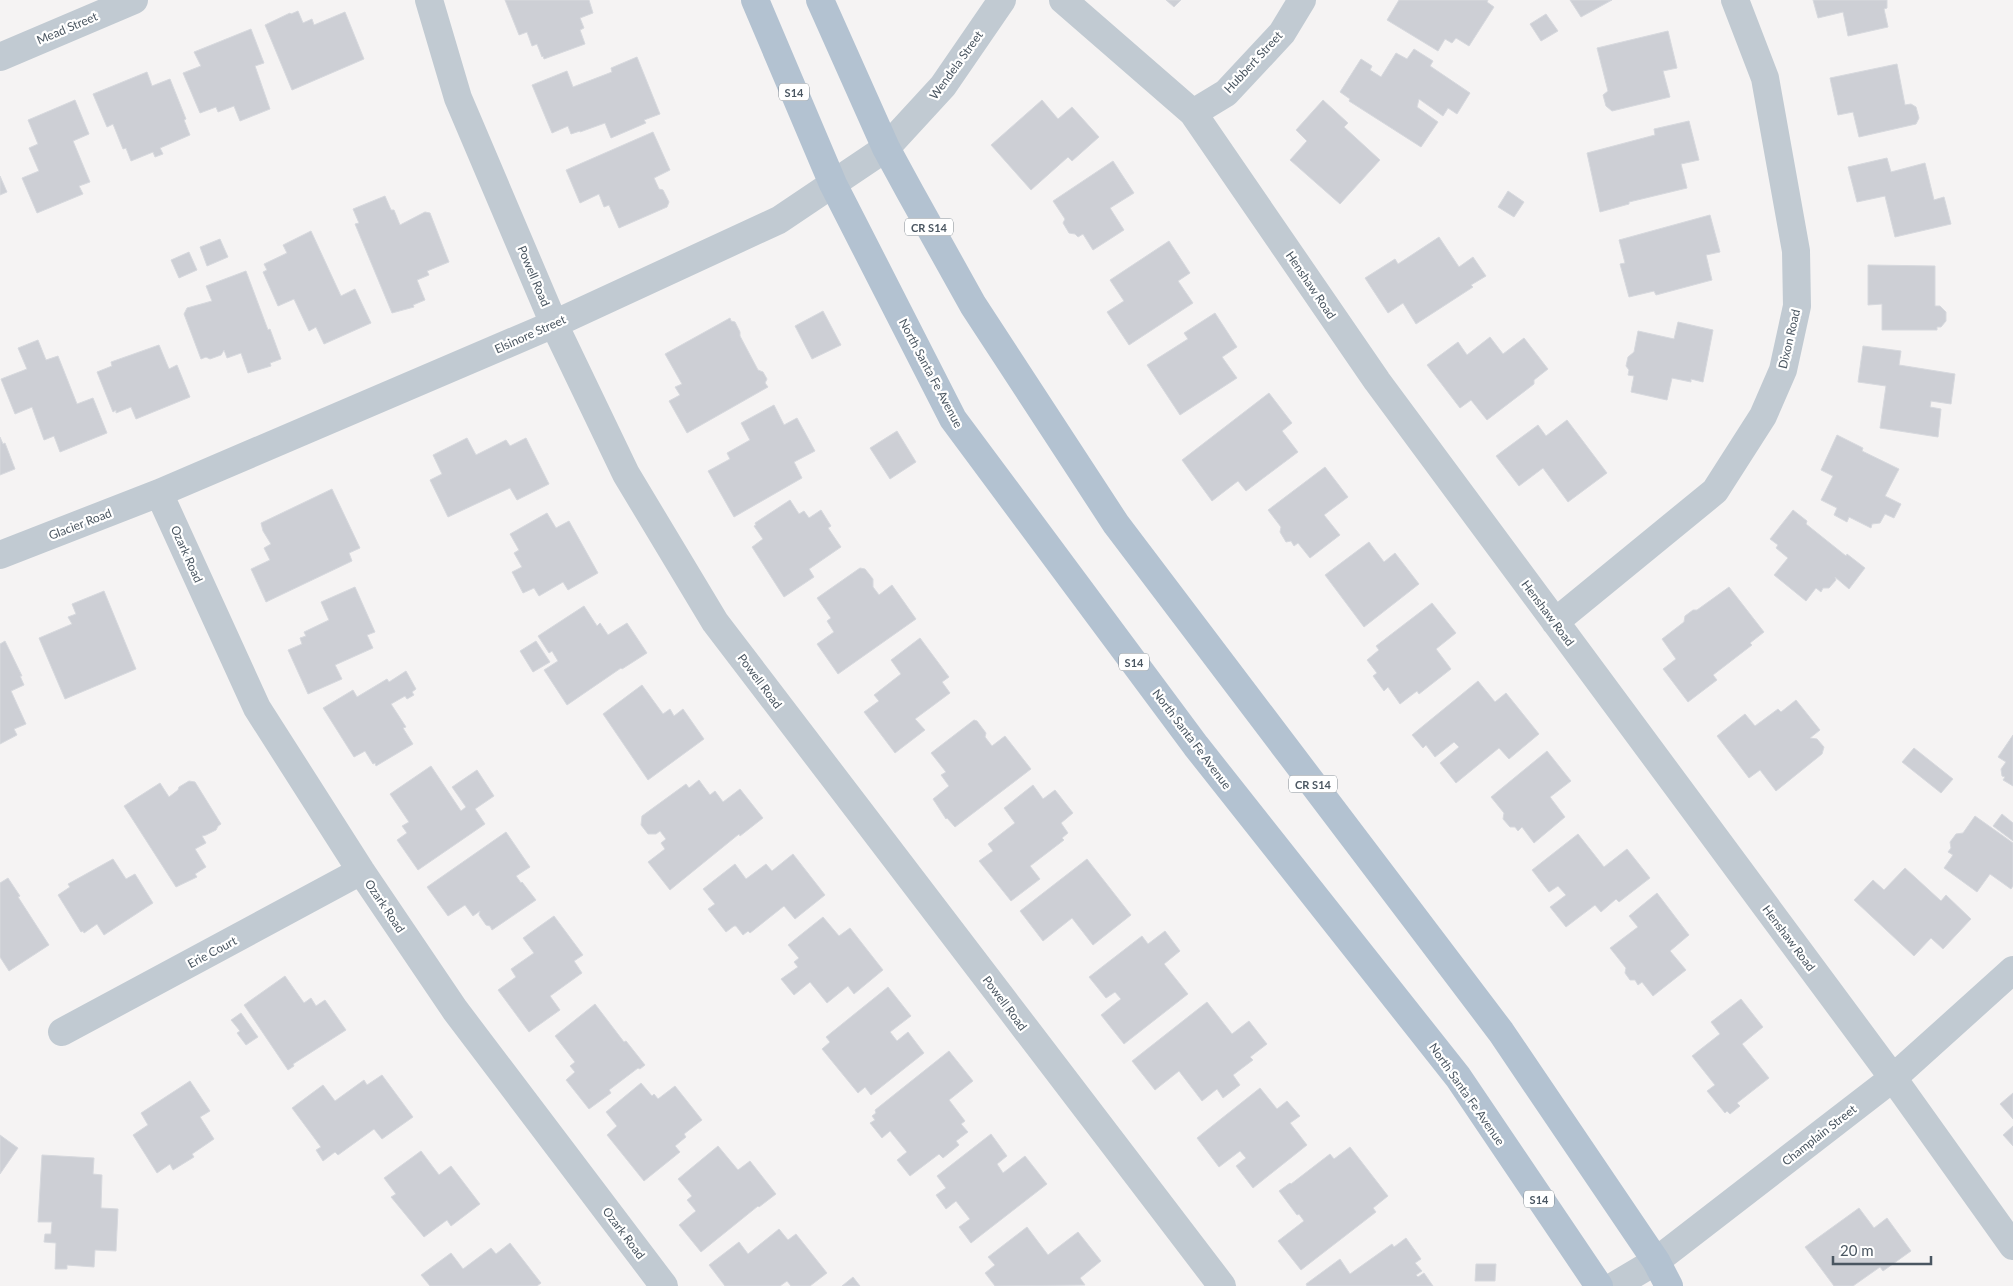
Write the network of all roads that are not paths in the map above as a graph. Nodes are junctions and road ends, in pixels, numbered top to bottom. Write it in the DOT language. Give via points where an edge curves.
graph roads {
  1 [pos="134,0"];
  2 [pos="429,0"];
  3 [pos="755,0"];
  4 [pos="820,0"];
  5 [pos="1002,0"];
  6 [pos="1063,0"];
  7 [pos="1302,0"];
  8 [pos="1735,0"];
  9 [pos="0,57"];
  10 [pos="1193,112"];
  11 [pos="886,148"];
  12 [pos="833,184"];
  13 [pos="554,324"];
  14 [pos="159,493"];
  15 [pos="0,555"];
  16 [pos="1555,622"];
  17 [pos="361,871"];
  18 [pos="2013,970"];
  19 [pos="62,1032"];
  20 [pos="1893,1078"];
  21 [pos="2013,1246"];
  22 [pos="1656,1261"];
  23 [pos="664,1286"];
  24 [pos="1222,1286"];
  25 [pos="1599,1286"];
  26 [pos="1614,1286"];
  27 [pos="1669,1286"];
  1 -- 9 [label="street, Mead Street"];
  2 -- 13 [label="street, Powell Road" via="458,98"];
  3 -- 12 [label="main road, North Santa Fe Avenue / S14"];
  4 -- 11 [label="main road, CR S14"];
  5 -- 11 [label="street, Wendela Street" via="943,86"];
  6 -- 10 [label="street, Henshaw Road"];
  7 -- 10 [label="street, Hubbert Street" via="1282,33 1226,93"];
  8 -- 16 [label="street, Dixon Road" via="1765,78 1796,251 1797,306 1783,370 1763,416 1715,492"];
  10 -- 16 [label="street, Henshaw Road" via="1377,381"];
  11 -- 12 [label="street, Elsinore Street"];
  11 -- 22 [label="main road, CR S14" via="973,304 1116,524 1501,1032"];
  12 -- 13 [label="street, Elsinore Street" via="779,220"];
  12 -- 25 [label="main road, North Santa Fe Avenue / S14" via="953,419 1196,746 1458,1077"];
  13 -- 14 [label="street, Elsinore Street"];
  13 -- 24 [label="street, Powell Road" via="626,474 715,622"];
  14 -- 15 [label="street, Glacier Road"];
  14 -- 17 [label="street, Ozark Road" via="256,708"];
  16 -- 20 [label="street, Henshaw Road"];
  17 -- 19 [label="street, Erie Court"];
  17 -- 23 [label="street, Ozark Road" via="455,1010"];
  18 -- 20 [label="street, Champlain Street"];
  20 -- 21 [label="street, Henshaw Road"];
  20 -- 22 [label="street, Champlain Street"];
  22 -- 26 [label="street, Champlain Street"];
  22 -- 27 [label="main road, CR S14"];
}
